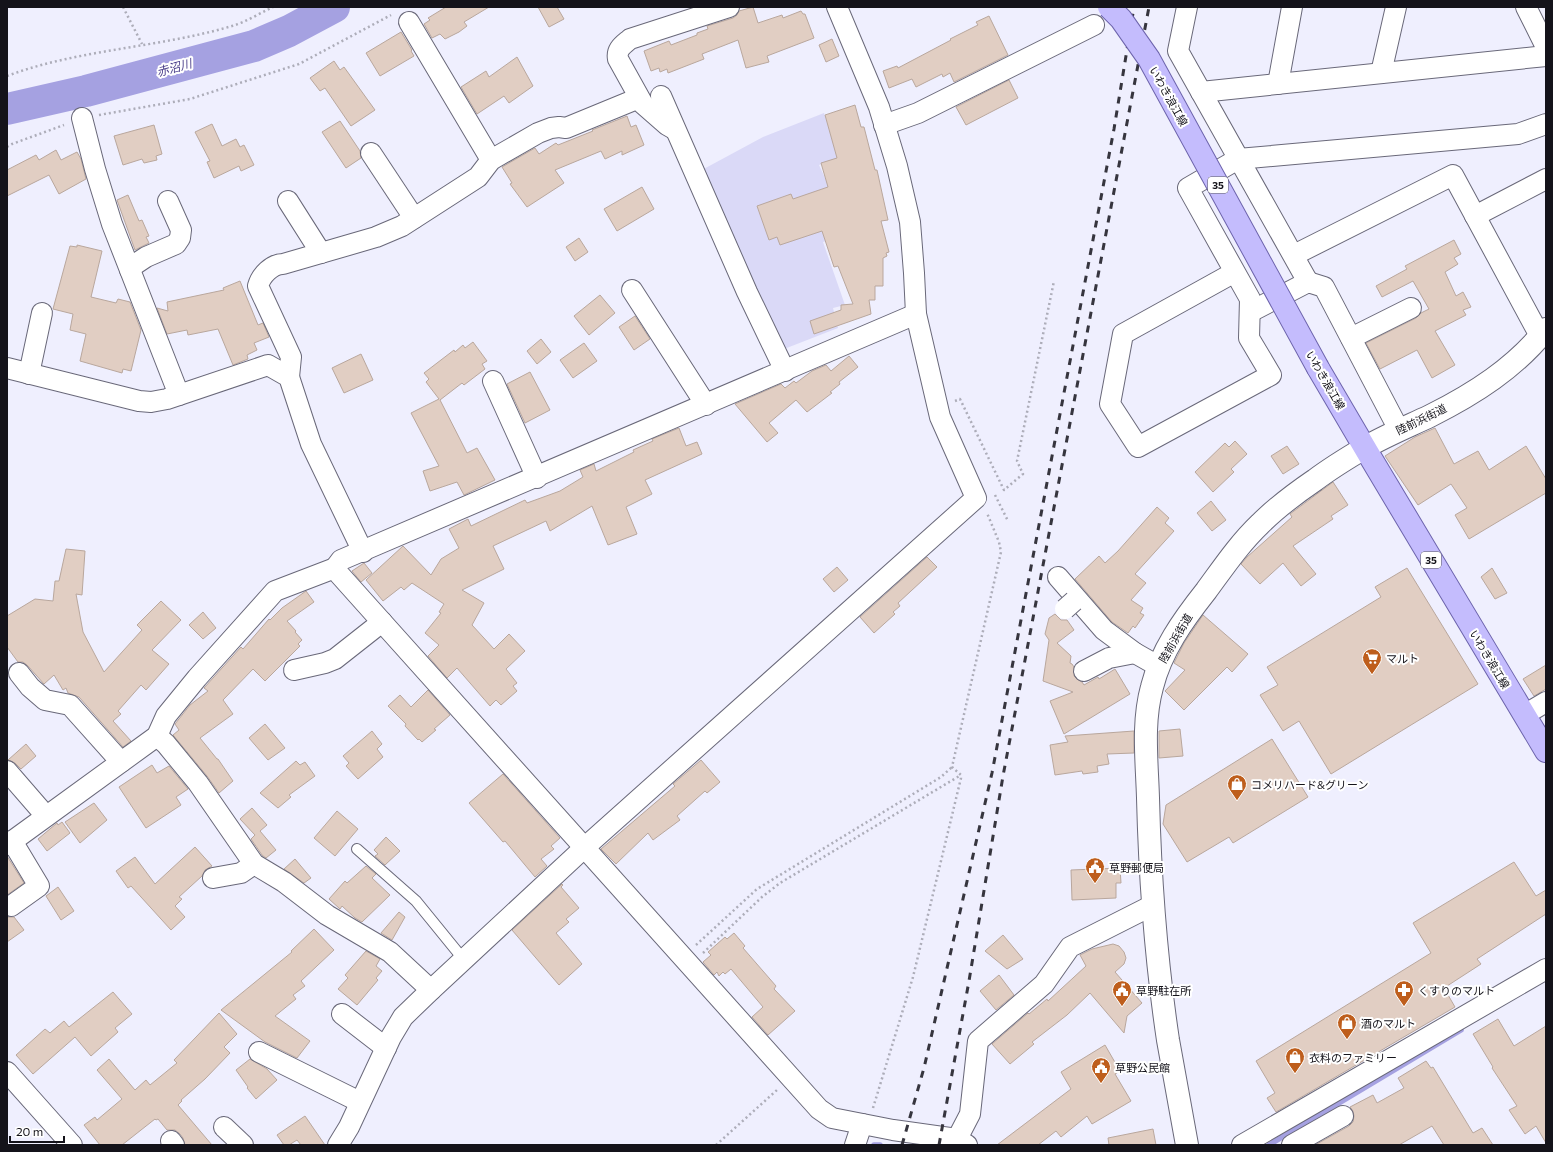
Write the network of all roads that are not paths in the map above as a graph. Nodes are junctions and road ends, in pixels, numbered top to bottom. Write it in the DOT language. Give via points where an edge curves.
graph roads {
  1 [pos="729,7"];
  2 [pos="837,7"];
  3 [pos="1109,7"];
  4 [pos="1187,7"];
  5 [pos="1292,7"];
  6 [pos="1396,7"];
  7 [pos="1526,7"];
  8 [pos="400,18"];
  9 [pos="1094,25"];
  10 [pos="1546,47"];
  11 [pos="1546,56"];
  12 [pos="1381,73"];
  13 [pos="1278,84"];
  14 [pos="1201,92"];
  15 [pos="661,96"];
  16 [pos="639,98"];
  17 [pos="82,118"];
  18 [pos="1546,124"];
  19 [pos="884,125"];
  20 [pos="675,130"];
  21 [pos="371,152"];
  22 [pos="1238,159"];
  23 [pos="491,160"];
  24 [pos="1546,179"];
  25 [pos="168,201"];
  26 [pos="288,201"];
  27 [pos="1475,216"];
  28 [pos="414,218"];
  29 [pos="321,253"];
  30 [pos="1294,254"];
  31 [pos="130,270"];
  32 [pos="1235,272"];
  33 [pos="1308,282"];
  34 [pos="632,290"];
  35 [pos="1411,308"];
  36 [pos="1250,312"];
  37 [pos="42,313"];
  38 [pos="916,314"];
  39 [pos="1543,332"];
  40 [pos="1351,338"];
  41 [pos="7,368"];
  42 [pos="785,371"];
  43 [pos="29,374"];
  44 [pos="289,377"];
  45 [pos="493,381"];
  46 [pos="179,395"];
  47 [pos="706,405"];
  48 [pos="1399,430"];
  49 [pos="1365,447"];
  50 [pos="537,478"];
  51 [pos="363,552"];
  52 [pos="335,568"];
  53 [pos="1058,577"];
  54 [pos="382,622"];
  55 [pos="1135,653"];
  56 [pos="1158,666"];
  57 [pos="294,670"];
  58 [pos="1084,671"];
  59 [pos="19,673"];
  60 [pos="1546,702"];
  61 [pos="1524,715"];
  62 [pos="158,736"];
  63 [pos="1546,751"];
  64 [pos="121,762"];
  65 [pos="7,771"];
  66 [pos="46,816"];
  67 [pos="10,843"];
  68 [pos="357,848"];
  69 [pos="584,848"];
  70 [pos="254,864"];
  71 [pos="213,878"];
  72 [pos="1153,905"];
  73 [pos="11,906"];
  74 [pos="464,960"];
  75 [pos="1546,969"];
  76 [pos="431,990"];
  77 [pos="342,1014"];
  78 [pos="386,1048"];
  79 [pos="259,1052"];
  80 [pos="7,1072"];
  81 [pos="360,1102"];
  82 [pos="1343,1116"];
  83 [pos="862,1124"];
  84 [pos="224,1127"];
  85 [pos="962,1142"];
  86 [pos="72,1145"];
  87 [pos="243,1145"];
  88 [pos="338,1145"];
  89 [pos="855,1145"];
  90 [pos="1186,1145"];
  91 [pos="1242,1145"];
  92 [pos="1292,1145"];
  1 -- 16 [label="street" via="630,39 619,48 618,59"];
  2 -- 19 [label="street"];
  3 -- 49 [label="main road, いわき浪江線 / 35, bridge" via="1121,19 1152,64 1318,368"];
  4 -- 14 [label="street" via="1178,51"];
  5 -- 13 [label="street"];
  6 -- 12 [label="street"];
  7 -- 10 [label="street"];
  8 -- 23 [label="street"];
  9 -- 19 [label="street" via="918,113"];
  11 -- 12 [label="street"];
  12 -- 13 [label="street"];
  13 -- 14 [label="street"];
  14 -- 22 [label="street"];
  15 -- 20 [label="street"];
  16 -- 20 [label="street"];
  16 -- 23 [label="street" via="566,128 551,128 538,133"];
  17 -- 31 [label="street" via="104,199"];
  18 -- 22 [label="street" via="1518,134"];
  19 -- 38 [label="street" via="910,222"];
  20 -- 42 [label="street"];
  21 -- 28 [label="street"];
  22 -- 30 [label="street"];
  22 -- 32 [label="street" via="1188,188"];
  23 -- 28 [label="street" via="478,177"];
  24 -- 27 [label="street"];
  25 -- 31 [label="street" via="181,230 180,238 176,244 146,257"];
  26 -- 29 [label="street"];
  27 -- 30 [label="street" via="1453,175"];
  27 -- 39 [label="street"];
  28 -- 29 [label="street" via="376,237"];
  29 -- 44 [label="street" via="277,264 260,278 258,286 291,357"];
  30 -- 33 [label="street"];
  31 -- 46 [label="street"];
  32 -- 36 [label="street" via="1250,299"];
  32 -- 36 [label="street" via="1123,334 1110,404 1138,448 1272,375 1249,338"];
  33 -- 36 [label="street"];
  33 -- 40 [label="street" via="1324,287"];
  34 -- 47 [label="street"];
  35 -- 40 [label="street"];
  37 -- 43 [label="street"];
  38 -- 42 [label="street"];
  38 -- 69 [label="street" via="937,408 976,498"];
  39 -- 48 [label="street, 陸前浜街道" via="1534,344 1496,377 1469,395"];
  40 -- 48 [label="street"];
  41 -- 43 [label="street"];
  42 -- 47 [label="street"];
  43 -- 46 [label="street" via="139,401 151,402"];
  44 -- 46 [label="street" via="268,365"];
  44 -- 51 [label="street" via="311,444"];
  45 -- 50 [label="street"];
  47 -- 50 [label="street"];
  48 -- 49 [label="street, 陸前浜街道"];
  49 -- 56 [label="street, 陸前浜街道" via="1287,500 1260,524 1193,608 1172,638"];
  49 -- 61 [label="main road, いわき浪江線 / 35"];
  50 -- 51 [label="street"];
  51 -- 52 [label="street" via="341,560"];
  52 -- 54 [label="street"];
  52 -- 62 [label="street" via="275,591 170,710"];
  53 -- 55 [label="street" via="1072,603"];
  54 -- 57 [label="street" via="336,659"];
  54 -- 69 [label="street"];
  55 -- 56 [label="street"];
  55 -- 58 [label="street" via="1109,658"];
  56 -- 72 [label="street, 陸前浜街道" via="1146,716"];
  59 -- 64 [label="street" via="45,700 70,705"];
  60 -- 61 [label="street"];
  61 -- 63 [label="main road, いわき浪江線 / 35"];
  62 -- 64 [label="street"];
  62 -- 70 [label="street" via="198,783"];
  64 -- 66 [label="street"];
  65 -- 66 [label="street"];
  66 -- 67 [label="street"];
  67 -- 73 [label="street" via="39,886"];
  68 -- 74 [label="lane" via="416,901"];
  69 -- 74 [label="street"];
  69 -- 83 [label="street" via="819,1109 832,1118"];
  70 -- 71 [label="street" via="241,873"];
  70 -- 76 [label="street" via="284,882 327,915 390,952"];
  72 -- 85 [label="street" via="1070,947 1044,984 978,1041 970,1114"];
  72 -- 90 [label="street, 陸前浜街道" via="1161,990"];
  74 -- 76 [label="street"];
  75 -- 91 [label="street"];
  76 -- 78 [label="street" via="403,1017"];
  77 -- 78 [label="street"];
  78 -- 81 [label="street"];
  79 -- 81 [label="street"];
  80 -- 86 [label="street"];
  81 -- 88 [label="street"];
  82 -- 92 [label="street"];
  83 -- 85 [label="street"];
  83 -- 89 [label="street"];
  84 -- 87 [label="street"];
}
